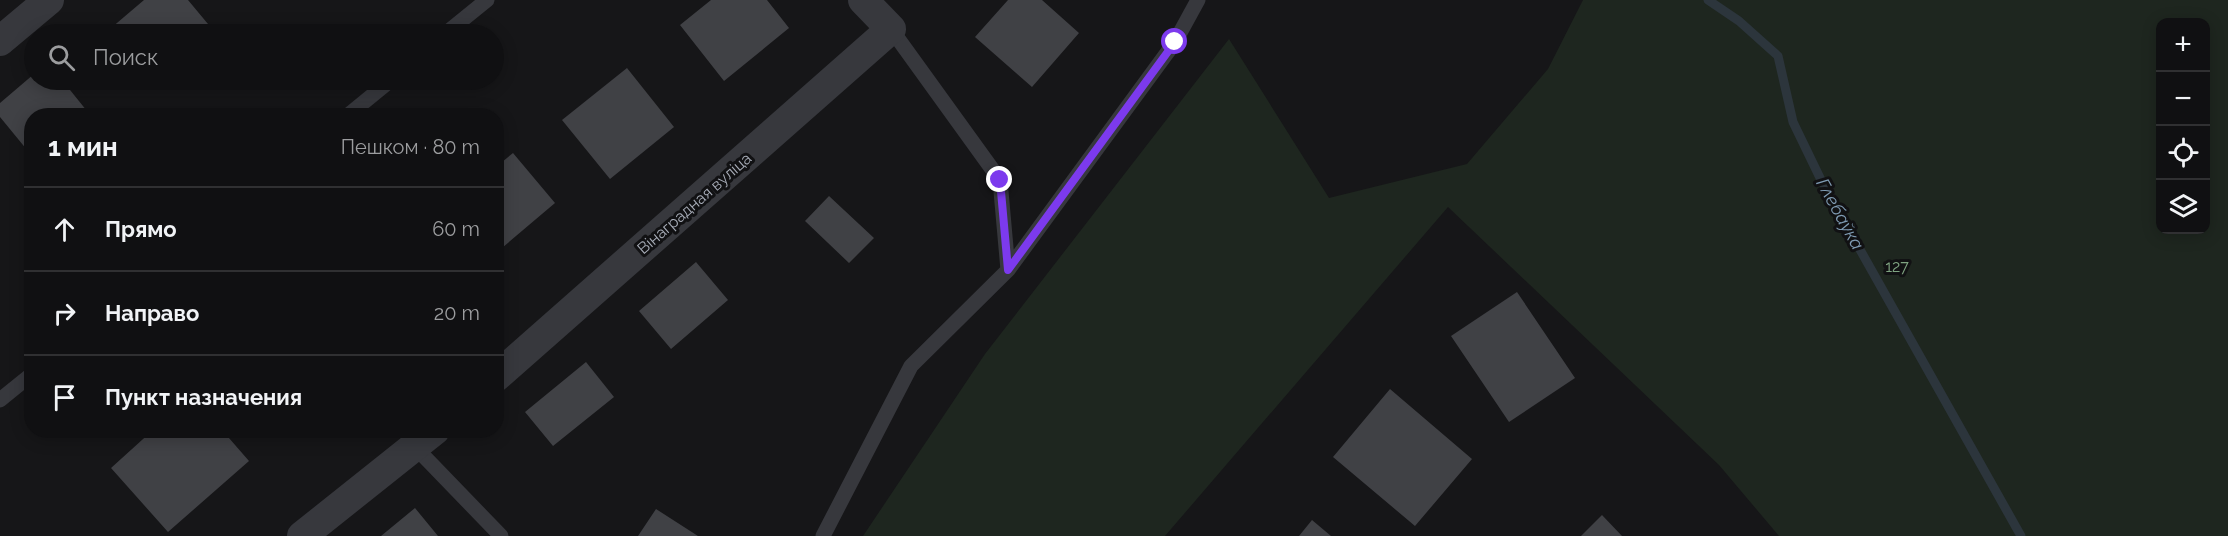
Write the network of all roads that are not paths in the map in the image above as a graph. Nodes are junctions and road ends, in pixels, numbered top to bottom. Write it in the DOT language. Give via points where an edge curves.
graph roads {
  1 [pos="49,0"];
  2 [pos="487,0"];
  3 [pos="863,0"];
  4 [pos="1198,0"];
  5 [pos="457,24"];
  6 [pos="891,29"];
  7 [pos="0,41"];
  8 [pos="379,90"];
  9 [pos="357,108"];
  10 [pos="1008,270"];
  11 [pos="504,369"];
  12 [pos="24,380"];
  13 [pos="0,400"];
  14 [pos="425,439"];
  15 [pos="302,536"];
  16 [pos="501,536"];
  17 [pos="824,536"];
  1 -- 7 [label="street"];
  2 -- 5 [label="lane"];
  3 -- 6 [label="street"];
  4 -- 10 [label="lane" via="1175,42"];
  6 -- 10 [label="lane" via="1000,180"];
  6 -- 11 [label="street, Вінаградная вуліца"];
  8 -- 9 [label="lane"];
  10 -- 17 [label="lane" via="911,366"];
  12 -- 13 [label="lane"];
  14 -- 15 [label="street"];
  14 -- 16 [label="lane"];
}
